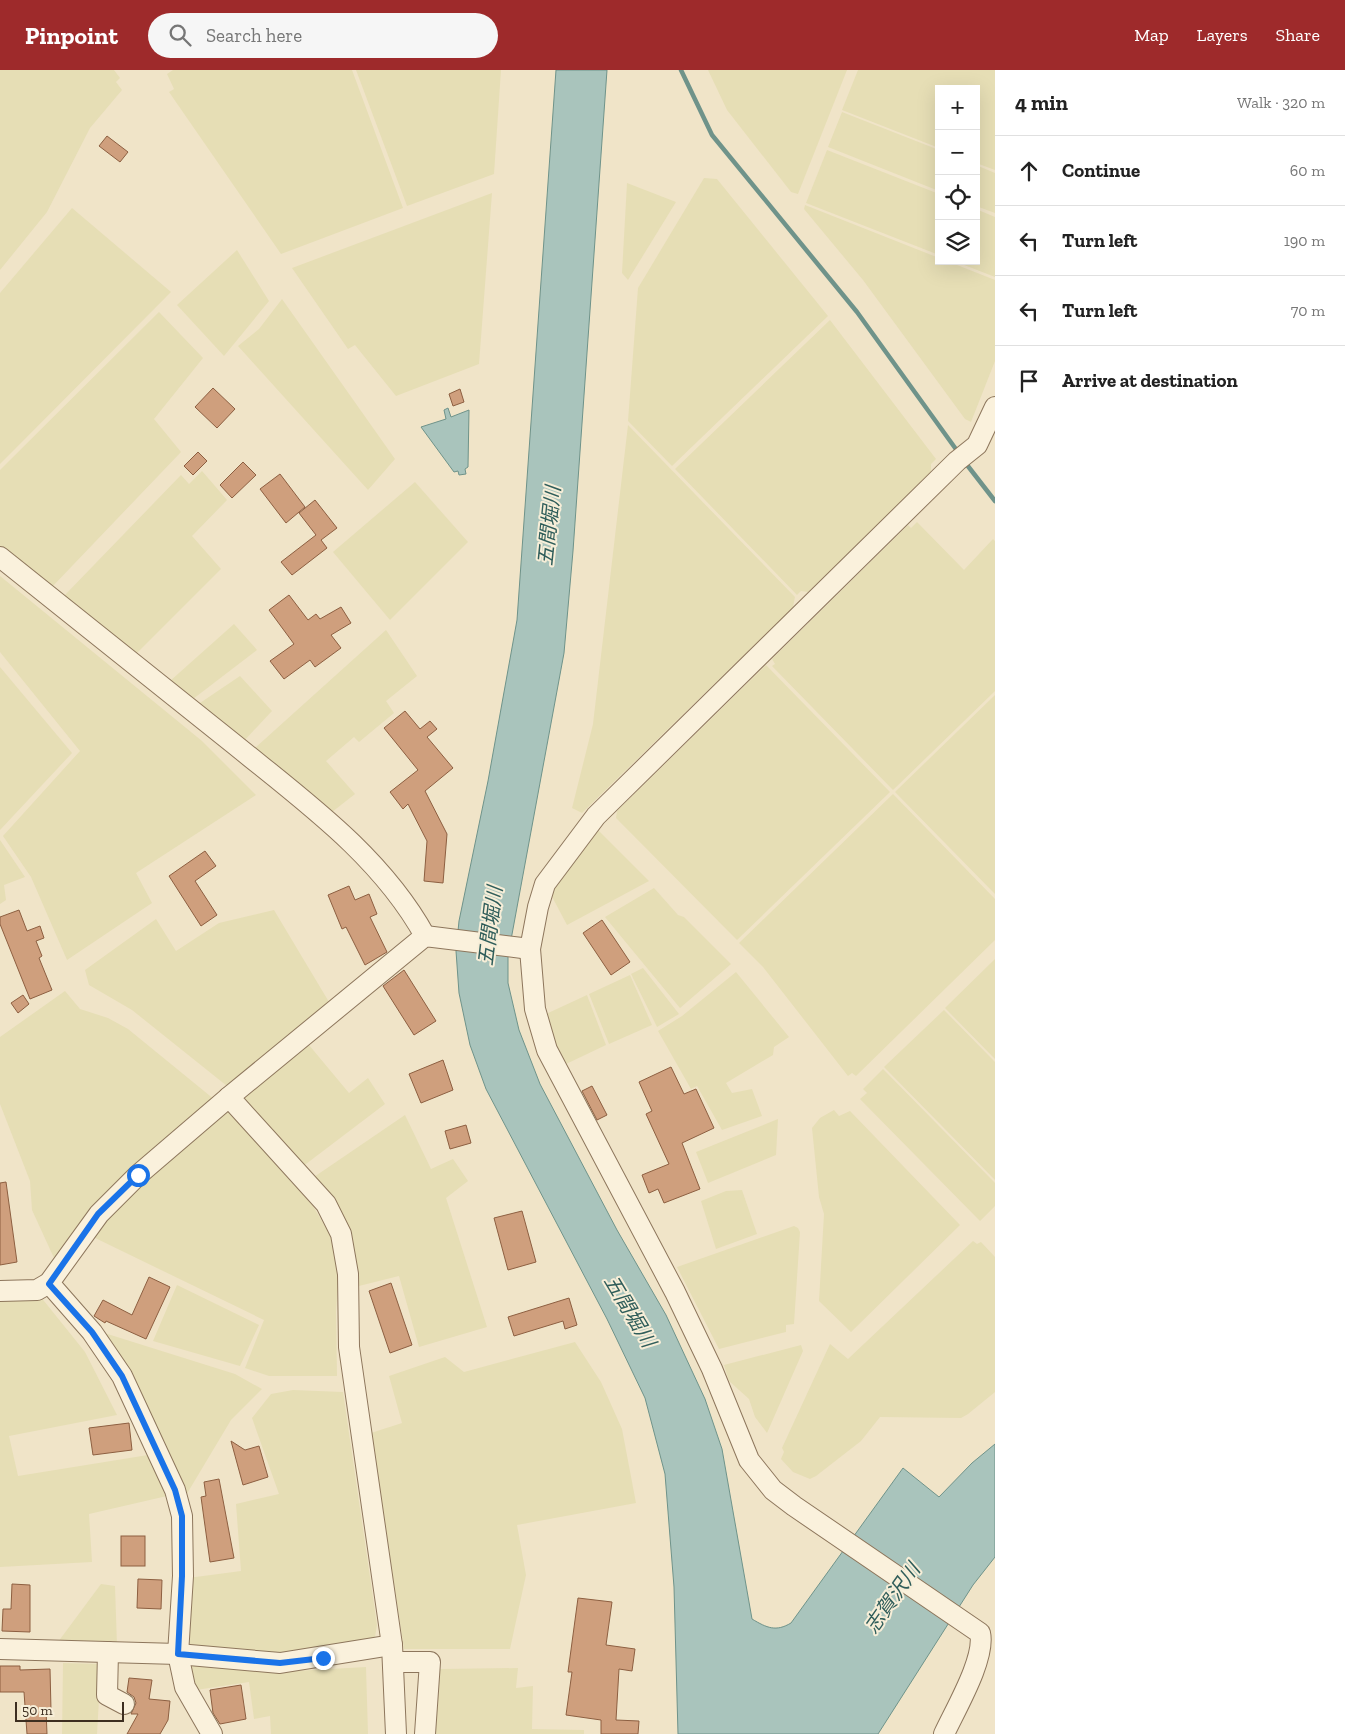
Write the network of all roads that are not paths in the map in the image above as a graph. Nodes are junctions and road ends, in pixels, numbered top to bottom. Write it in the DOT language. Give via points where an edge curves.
graph roads {
  1 [pos="995,407"];
  2 [pos="0,557"];
  3 [pos="425,936"];
  4 [pos="530,949"];
  5 [pos="229,1097"];
  6 [pos="49,1284"];
  7 [pos="0,1291"];
  8 [pos="0,1649"];
  9 [pos="108,1652"];
  10 [pos="393,1653"];
  11 [pos="178,1654"];
  12 [pos="124,1704"];
  13 [pos="212,1734"];
  14 [pos="396,1734"];
  15 [pos="425,1734"];
  16 [pos="944,1734"];
  1 -- 4 [label="street" via="977,445 596,816 545,884"];
  2 -- 3 [label="street" via="328,821 366,857 415,918"];
  3 -- 4 [label="street"];
  3 -- 5 [label="street"];
  4 -- 16 [label="street" via="535,1008 547,1050 676,1292 749,1460 773,1490 980,1633 983,1643 978,1659"];
  5 -- 6 [label="street" via="98,1214"];
  5 -- 10 [label="street" via="326,1204 341,1234 348,1274 349,1347"];
  6 -- 7 [label="street" via="37,1290"];
  6 -- 11 [label="street" via="92,1332 122,1376 175,1490 182,1516"];
  8 -- 9 [label="street"];
  9 -- 11 [label="street"];
  9 -- 12 [label="street" via="107,1695"];
  10 -- 11 [label="street" via="280,1663"];
  10 -- 14 [label="street"];
  10 -- 15 [label="street" via="430,1662"];
  11 -- 13 [label="street" via="185,1687"];
}
